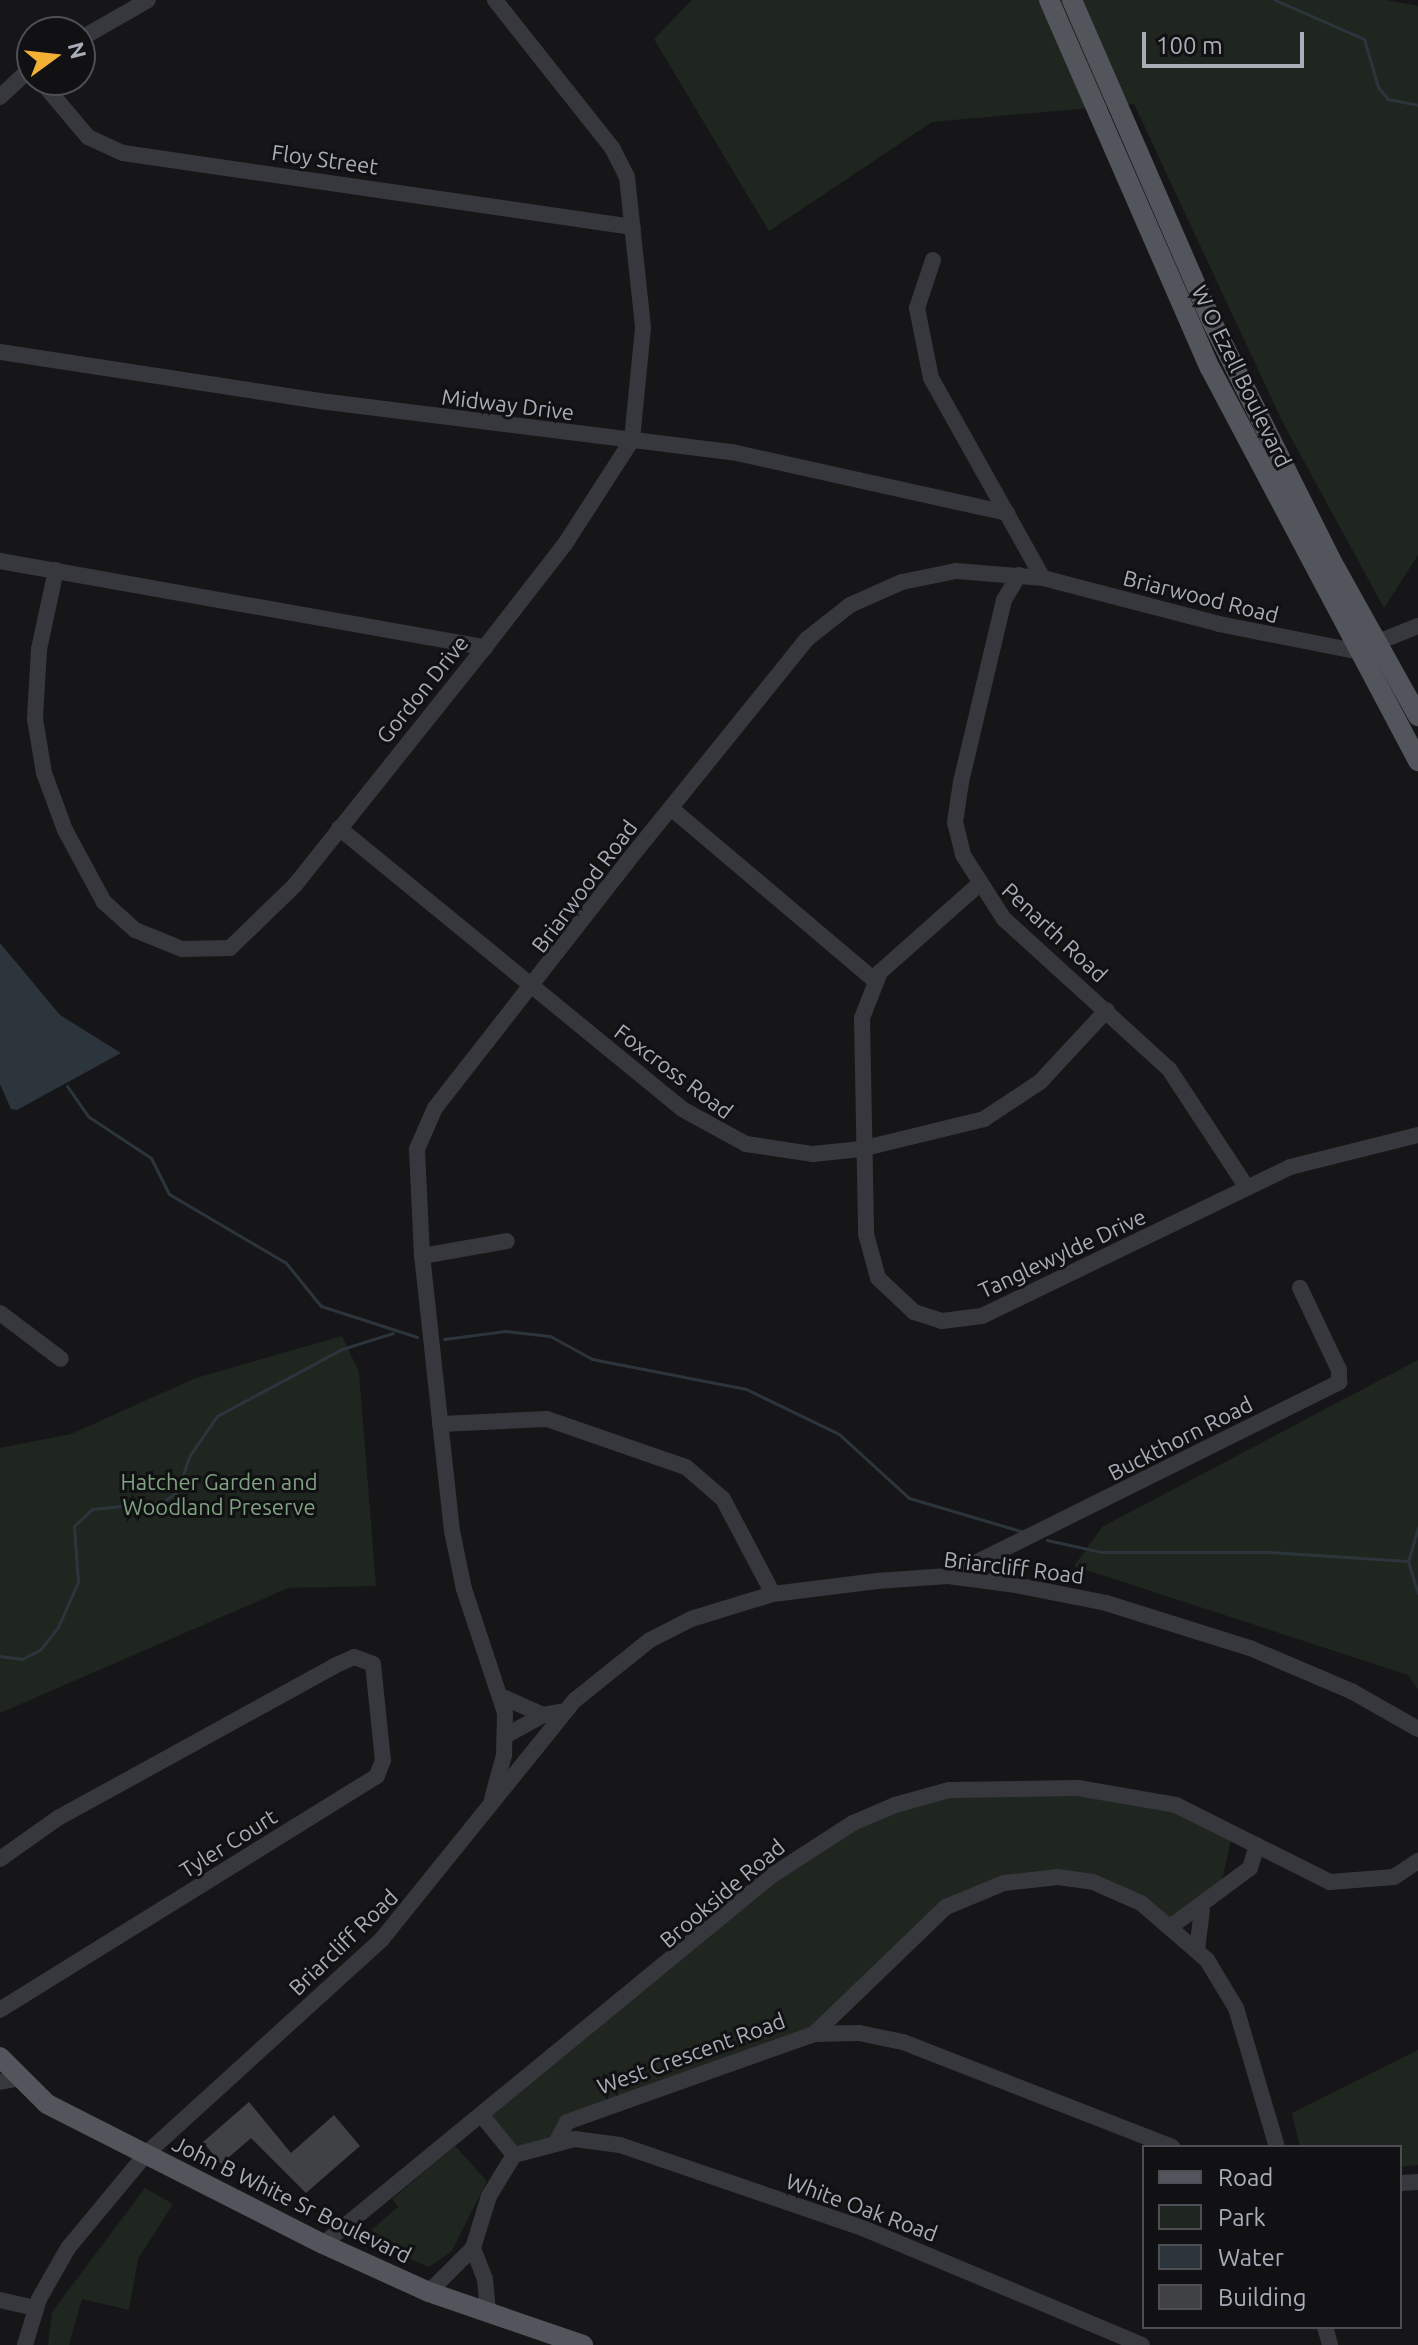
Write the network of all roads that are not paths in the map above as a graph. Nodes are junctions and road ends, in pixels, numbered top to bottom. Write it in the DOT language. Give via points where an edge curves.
graph roads {
  1 [pos="148,0"];
  2 [pos="495,0"];
  3 [pos="1049,0"];
  4 [pos="1072,0"];
  5 [pos="96,30"];
  6 [pos="1095,56"];
  7 [pos="1075,64"];
  8 [pos="16,84"];
  9 [pos="54,96"];
  10 [pos="0,97"];
  11 [pos="633,227"];
  12 [pos="933,260"];
  13 [pos="0,352"];
  14 [pos="632,440"];
  15 [pos="1278,456"];
  16 [pos="1260,469"];
  17 [pos="1007,513"];
  18 [pos="0,561"];
  19 [pos="56,570"];
  20 [pos="1019,575"];
  21 [pos="1043,578"];
  22 [pos="1418,626"];
  23 [pos="1376,642"];
  24 [pos="485,647"];
  25 [pos="1355,651"];
  26 [pos="1418,716"];
  27 [pos="1418,761"];
  28 [pos="672,809"];
  29 [pos="339,828"];
  30 [pos="977,886"];
  31 [pos="874,980"];
  32 [pos="534,988"];
  33 [pos="1107,1010"];
  34 [pos="1418,1135"];
  35 [pos="861,1149"];
  36 [pos="1246,1186"];
  37 [pos="507,1241"];
  38 [pos="422,1256"];
  39 [pos="1300,1288"];
  40 [pos="0,1313"];
  41 [pos="61,1359"];
  42 [pos="440,1424"];
  43 [pos="948,1576"];
  44 [pos="773,1594"];
  45 [pos="503,1697"];
  46 [pos="565,1711"];
  47 [pos="543,1715"];
  48 [pos="1418,1729"];
  49 [pos="505,1736"];
  50 [pos="543,1738"];
  51 [pos="492,1799"];
  52 [pos="1257,1845"];
  53 [pos="0,1859"];
  54 [pos="1418,1861"];
  55 [pos="1287,1862"];
  56 [pos="1250,1868"];
  57 [pos="1202,1909"];
  58 [pos="1173,1925"];
  59 [pos="1197,1950"];
  60 [pos="0,2010"];
  61 [pos="814,2034"];
  62 [pos="0,2057"];
  63 [pos="8,2080"];
  64 [pos="483,2117"];
  65 [pos="558,2139"];
  66 [pos="1167,2145"];
  67 [pos="1276,2145"];
  68 [pos="147,2153"];
  69 [pos="514,2155"];
  70 [pos="323,2244"];
  71 [pos="473,2248"];
  72 [pos="429,2292"];
  73 [pos="0,2300"];
  74 [pos="36,2308"];
  75 [pos="488,2312"];
  76 [pos="25,2345"];
  77 [pos="583,2345"];
  78 [pos="1142,2345"];
  1 -- 5 [label="street"];
  2 -- 11 [label="street, Gordon Drive" via="619,158"];
  3 -- 7 [label="main road, W O Ezell Boulevard"];
  4 -- 6 [label="main road, W O Ezell Boulevard"];
  6 -- 7 [label="main road"];
  6 -- 15 [label="main road, W O Ezell Boulevard" via="1186,267"];
  7 -- 16 [label="main road, W O Ezell Boulevard" via="1171,286"];
  8 -- 10 [label="street"];
  9 -- 11 [label="street, Floy Street" via="88,137 123,153"];
  11 -- 14 [label="street, Gordon Drive" via="643,327"];
  12 -- 17 [label="street" via="917,308 925,358 949,415"];
  13 -- 14 [label="street, Midway Drive"];
  14 -- 17 [label="street, Midway Drive" via="804,465"];
  14 -- 24 [label="street, Gordon Drive" via="565,544"];
  15 -- 16 [label="main road"];
  15 -- 23 [label="main road, W O Ezell Boulevard"];
  16 -- 25 [label="main road, W O Ezell Boulevard"];
  17 -- 21 [label="street"];
  18 -- 19 [label="street"];
  19 -- 24 [label="street"];
  19 -- 29 [label="street, Gordon Drive" via="39,649 39,755 78,858 119,917 168,945 197,951 230,948 271,912"];
  20 -- 21 [label="street, Briarwood Road"];
  20 -- 28 [label="street, Briarwood Road" via="988,570 928,575 875,592 827,620"];
  20 -- 30 [label="street, Penarth Road" via="1004,600 957,802 958,839"];
  21 -- 25 [label="street, Briarwood Road" via="1219,624"];
  22 -- 23 [label="street"];
  23 -- 25 [label="street"];
  23 -- 26 [label="main road, W O Ezell Boulevard"];
  24 -- 29 [label="street, Gordon Drive"];
  25 -- 27 [label="main road, W O Ezell Boulevard"];
  28 -- 31 [label="street"];
  28 -- 32 [label="street, Briarwood Road"];
  29 -- 32 [label="street, Foxcross Road"];
  30 -- 31 [label="street, Tanglewylde Drive" via="924,927"];
  30 -- 33 [label="street, Penarth Road" via="1004,919"];
  31 -- 35 [label="street, Tanglewylde Drive" via="859,1038"];
  32 -- 35 [label="street, Foxcross Road" via="714,1131 797,1153"];
  32 -- 38 [label="street, Briarwood Road" via="427,1119 416,1162"];
  33 -- 35 [label="street, Foxcross Road" via="1040,1082 999,1112 937,1134"];
  33 -- 36 [label="street, Penarth Road" via="1190,1094"];
  34 -- 36 [label="street, Tanglewylde Drive" via="1317,1157"];
  35 -- 36 [label="street, Tanglewylde Drive" via="874,1269 901,1304 942,1321 994,1311"];
  37 -- 38 [label="street"];
  38 -- 42 [label="street, Briarwood Road"];
  39 -- 43 [label="street, Buckthorn Road" via="1339,1370 1339,1382"];
  40 -- 41 [label="street"];
  42 -- 44 [label="street" via="547,1419 686,1467 723,1499"];
  42 -- 45 [label="street, Briarwood Road" via="457,1560"];
  43 -- 44 [label="street, Briarcliff Road"];
  43 -- 48 [label="street, Briarcliff Road" via="1061,1593 1162,1619 1302,1668"];
  44 -- 46 [label="street, Briarcliff Road" via="705,1614 650,1640"];
  45 -- 47 [label="street"];
  45 -- 49 [label="street, Briarwood Road"];
  46 -- 47 [label="street, Briarcliff Road"];
  46 -- 50 [label="street, Briarcliff Road"];
  47 -- 49 [label="street, Briarcliff Road"];
  49 -- 50 [label="street"];
  49 -- 51 [label="street, Briarwood Road"];
  50 -- 51 [label="street, Briarcliff Road"];
  51 -- 68 [label="street, Briarcliff Road" via="450,1863 382,1939"];
  52 -- 55 [label="street, Brookside Road"];
  52 -- 56 [label="street"];
  52 -- 64 [label="street, Brookside Road" via="1176,1805 1078,1788 949,1790 895,1805 853,1823 771,1876"];
  53 -- 60 [label="street, Tyler Court" via="58,1818 334,1666 354,1657 369,1661 383,1760 377,1776"];
  54 -- 55 [label="street" via="1394,1877 1353,1884 1319,1879"];
  55 -- 56 [label="street"];
  56 -- 57 [label="street"];
  57 -- 58 [label="street"];
  57 -- 59 [label="street"];
  58 -- 59 [label="street, West Crescent Road"];
  58 -- 61 [label="street, West Crescent Road" via="1093,1882 1058,1877 1004,1883 946,1907"];
  59 -- 67 [label="street, West Crescent Road" via="1236,2008"];
  61 -- 65 [label="street, West Crescent Road" via="567,2122"];
  61 -- 66 [label="street" via="859,2033 903,2042"];
  62 -- 63 [label="main road, John B White Sr Boulevard"];
  63 -- 68 [label="main road, John B White Sr Boulevard"];
  64 -- 69 [label="street"];
  64 -- 70 [label="street, Brookside Road"];
  65 -- 69 [label="street, West Crescent Road"];
  65 -- 78 [label="street, White Oak Road" via="620,2145 865,2229"];
  68 -- 70 [label="main road, John B White Sr Boulevard"];
  68 -- 74 [label="street, Briarcliff Road" via="68,2248"];
  69 -- 71 [label="street" via="489,2196"];
  70 -- 72 [label="main road, John B White Sr Boulevard"];
  71 -- 72 [label="street"];
  71 -- 75 [label="street" via="485,2279"];
  72 -- 75 [label="main road, John B White Sr Boulevard"];
  73 -- 74 [label="street"];
  74 -- 76 [label="street, Briarcliff Road"];
  75 -- 77 [label="main road, John B White Sr Boulevard"];
}
